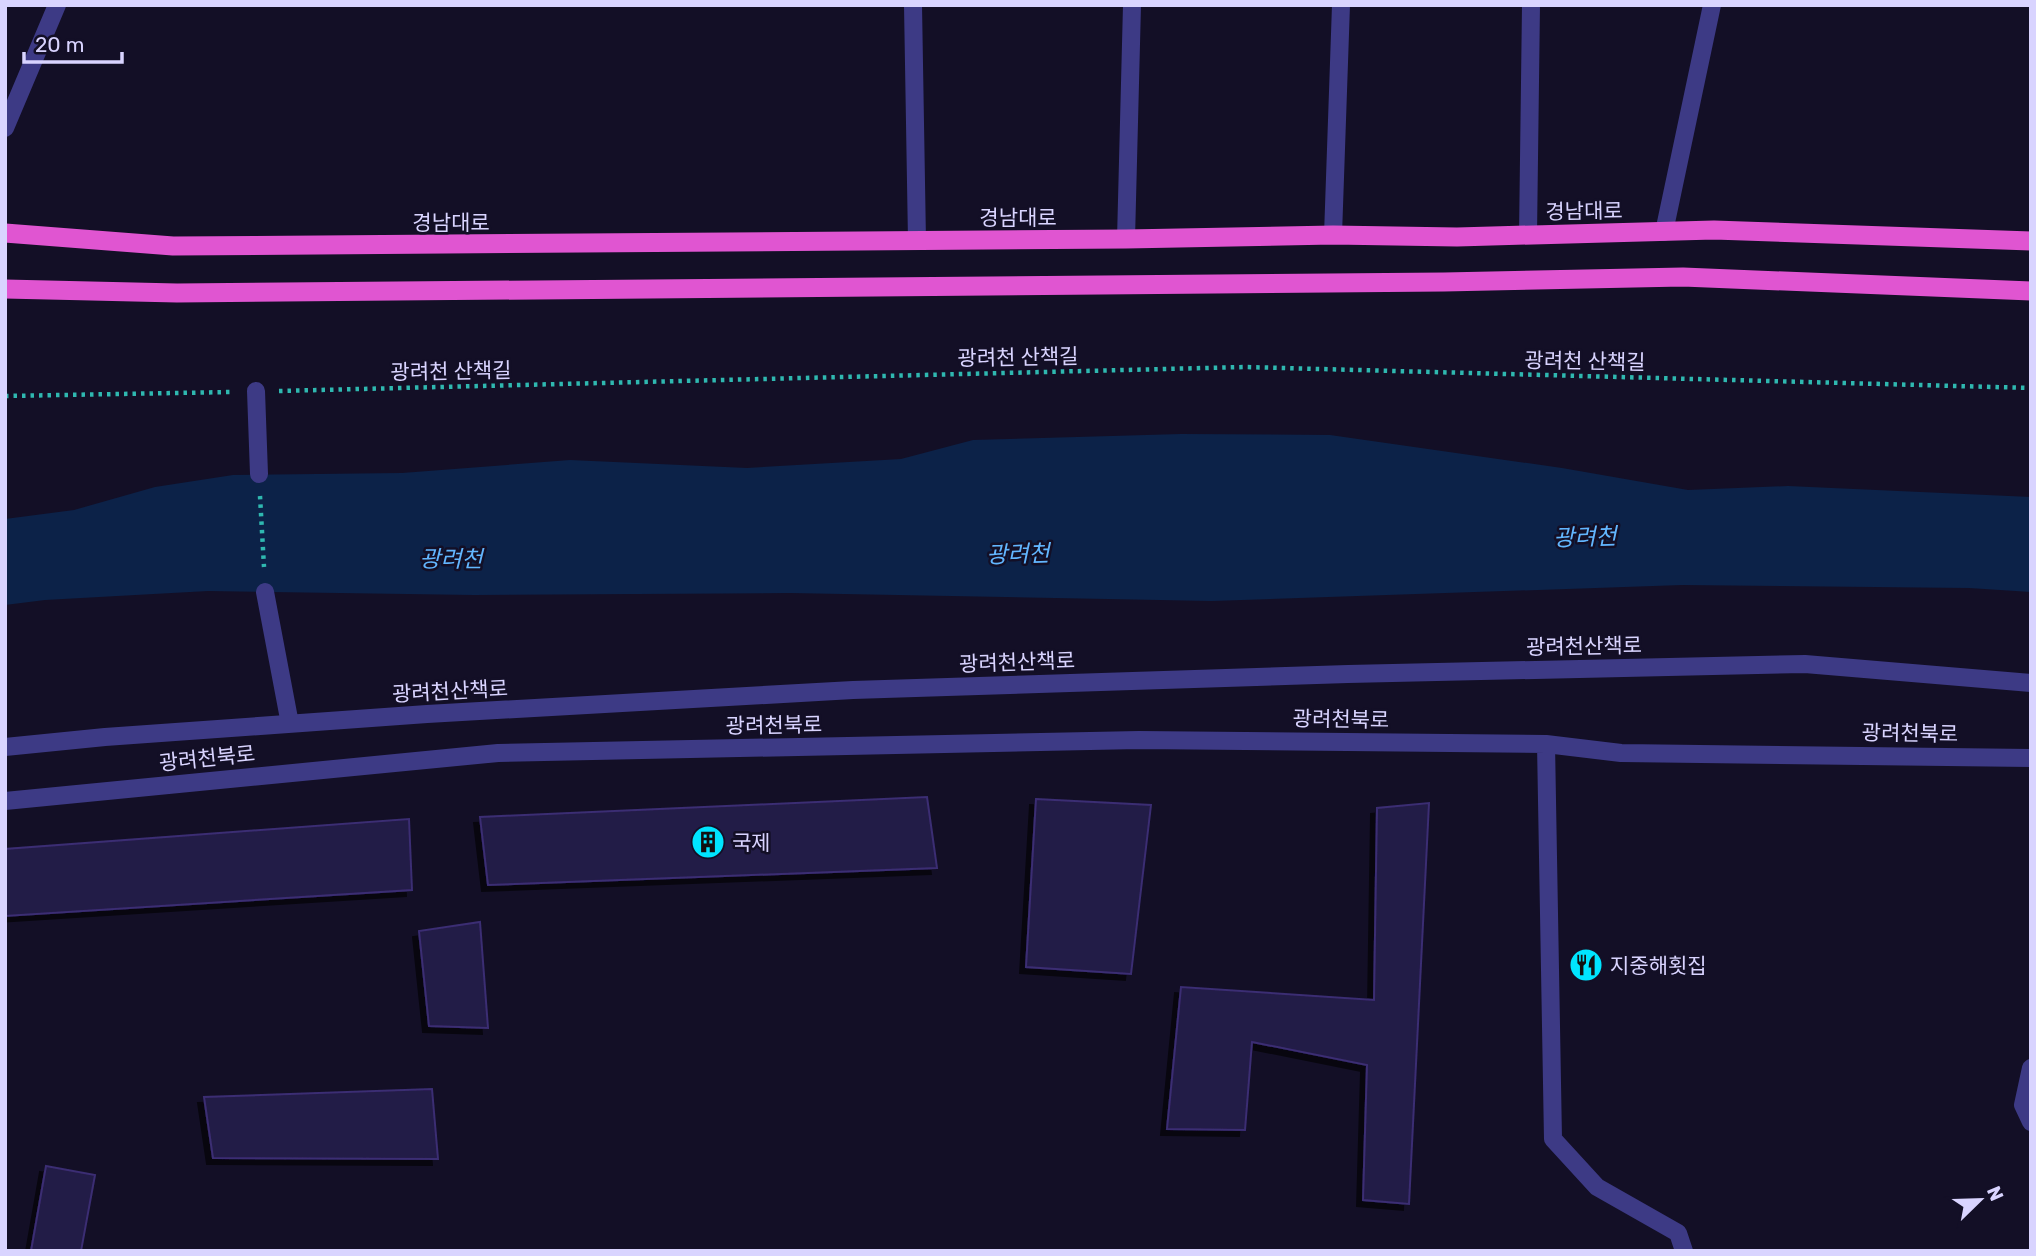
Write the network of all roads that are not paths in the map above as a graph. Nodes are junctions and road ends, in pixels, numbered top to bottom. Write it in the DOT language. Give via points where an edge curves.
graph roads {
  1 [pos="57,5"];
  2 [pos="914,5"];
  3 [pos="1132,5"];
  4 [pos="1341,5"];
  5 [pos="1531,5"];
  6 [pos="1712,5"];
  7 [pos="5,128"];
  8 [pos="1664,232"];
  9 [pos="5,233"];
  10 [pos="1333,235"];
  11 [pos="1528,235"];
  12 [pos="1126,239"];
  13 [pos="917,241"];
  14 [pos="2031,241"];
  15 [pos="5,289"];
  16 [pos="2031,291"];
  17 [pos="256,391"];
  18 [pos="260,474"];
  19 [pos="265,592"];
  20 [pos="2031,683"];
  21 [pos="290,724"];
  22 [pos="1546,744"];
  23 [pos="5,747"];
  24 [pos="2031,758"];
  25 [pos="5,801"];
  26 [pos="2031,1068"];
  27 [pos="2031,1122"];
  28 [pos="1684,1251"];
  1 -- 7 [label="street"];
  2 -- 13 [label="street"];
  3 -- 12 [label="street"];
  4 -- 10 [label="street"];
  5 -- 11 [label="street"];
  6 -- 8 [label="street"];
  8 -- 11 [label="highway, 경남대로"];
  8 -- 14 [label="highway, 경남대로" via="1727,230"];
  9 -- 13 [label="highway, 경남대로" via="173,246"];
  10 -- 11 [label="highway, 경남대로"];
  10 -- 12 [label="highway, 경남대로"];
  12 -- 13 [label="highway, 경남대로"];
  15 -- 16 [label="highway" via="191,293 1683,277"];
  17 -- 18 [label="street"];
  19 -- 21 [label="street"];
  20 -- 21 [label="street, 광려천산책로" via="1805,664 1376,673 853,690"];
  21 -- 23 [label="street, 광려천산책로"];
  22 -- 24 [label="street, 광려천북로" via="1621,753"];
  22 -- 25 [label="street, 광려천북로" via="1139,740 498,753"];
  22 -- 28 [label="street" via="1553,1139 1597,1187 1678,1233"];
  26 -- 27 [label="street" via="2023,1105"];
}
